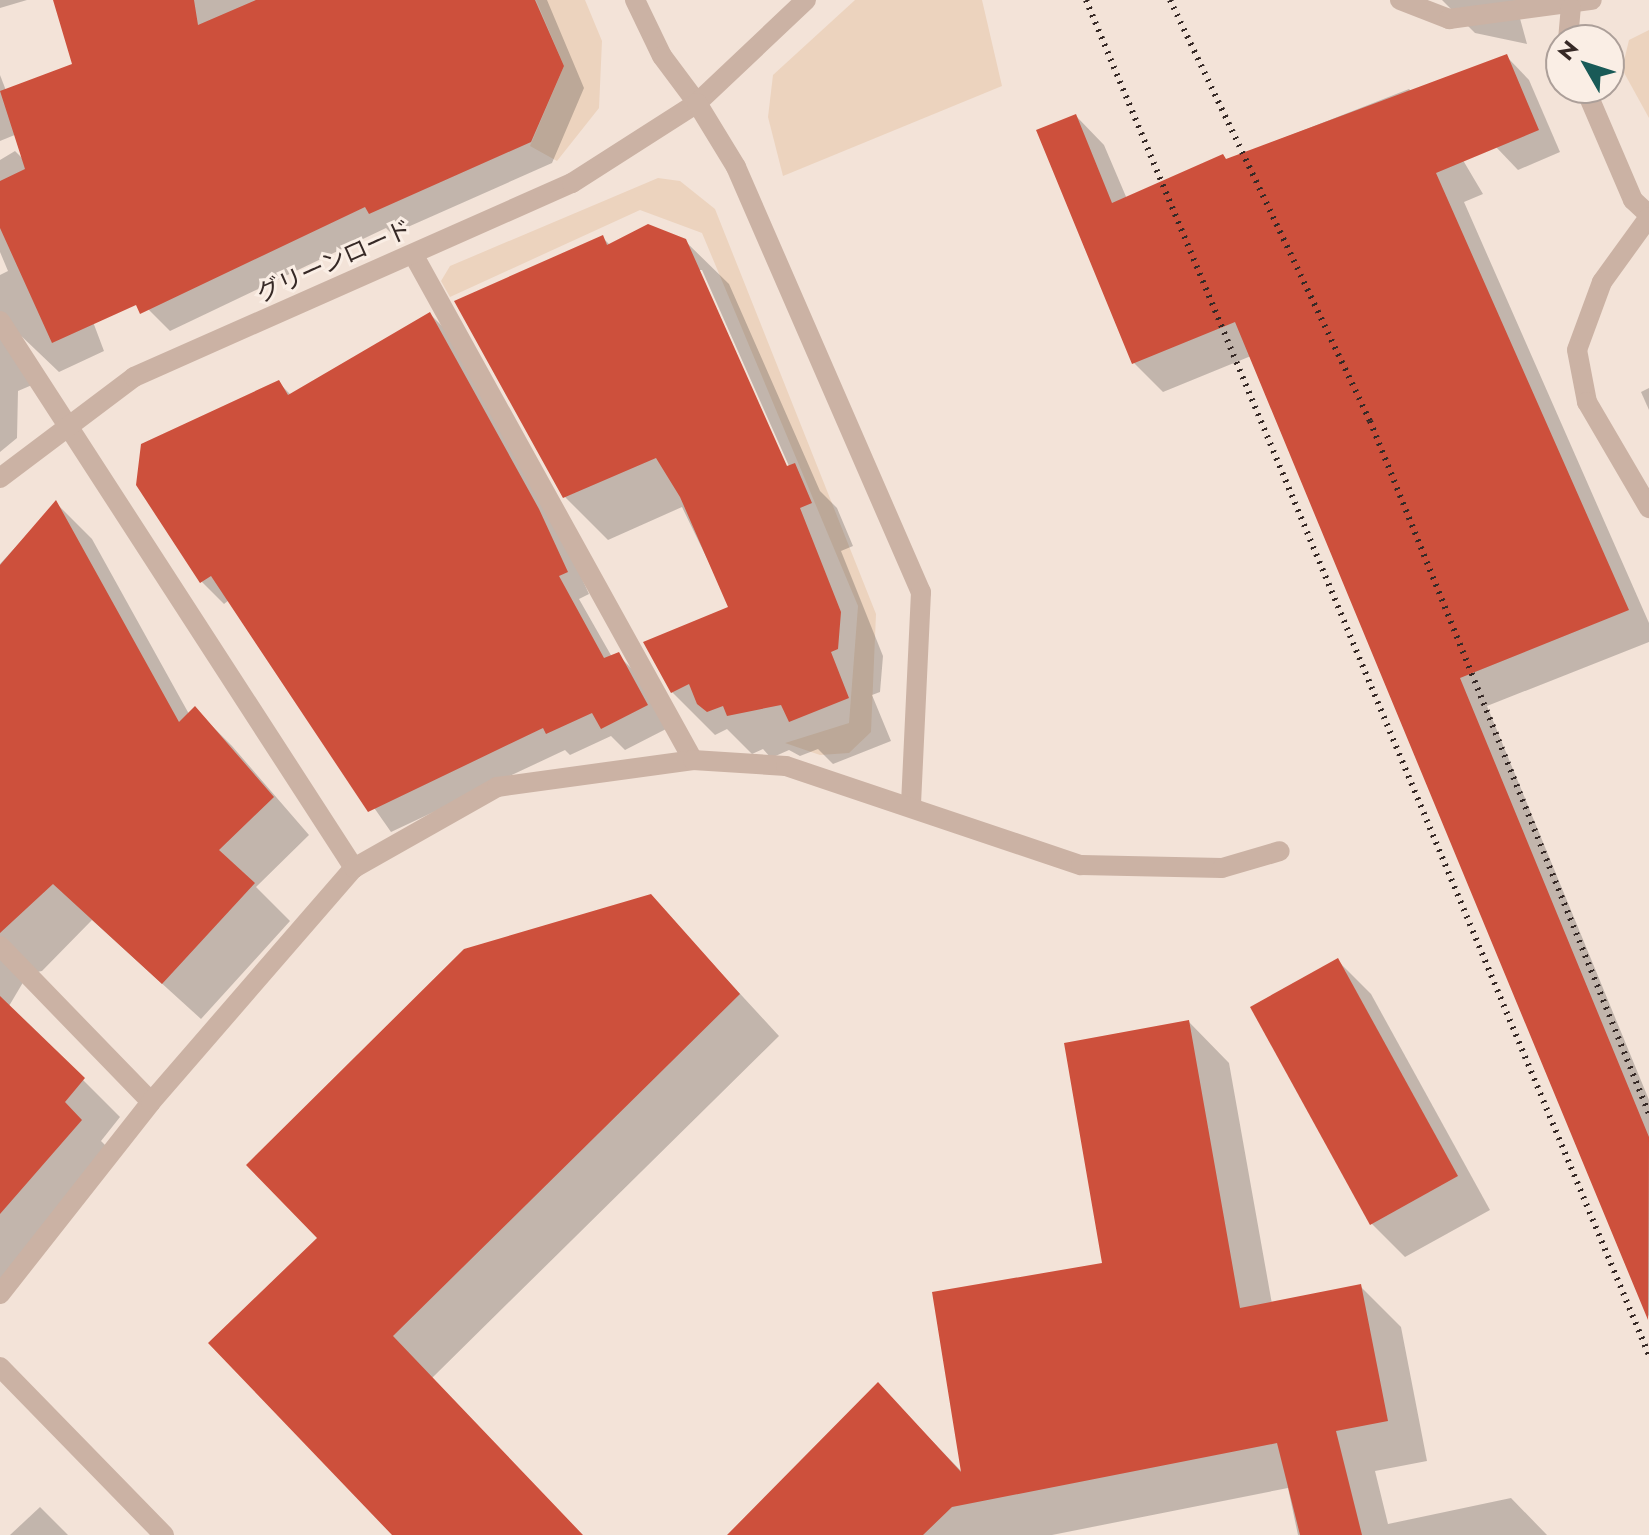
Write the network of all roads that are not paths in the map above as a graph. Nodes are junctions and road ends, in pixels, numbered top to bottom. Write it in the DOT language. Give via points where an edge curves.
graph roads {
  1 [pos="635,0"];
  2 [pos="806,0"];
  3 [pos="1400,0"];
  4 [pos="1592,0"];
  5 [pos="1571,8"];
  6 [pos="1570,24"];
  7 [pos="697,103"];
  8 [pos="1592,104"];
  9 [pos="1649,216"];
  10 [pos="413,254"];
  11 [pos="0,321"];
  12 [pos="64,425"];
  13 [pos="0,478"];
  14 [pos="1649,508"];
  15 [pos="693,760"];
  16 [pos="911,804"];
  17 [pos="1280,851"];
  18 [pos="354,868"];
  19 [pos="0,946"];
  20 [pos="151,1102"];
  21 [pos="0,1294"];
  22 [pos="0,1367"];
  23 [pos="164,1535"];
  1 -- 7 [label="street" via="662,56"];
  2 -- 7 [label="street, グリーンロード"];
  3 -- 5 [label="street" via="1449,19"];
  4 -- 5 [label="street"];
  5 -- 6 [label="street"];
  7 -- 10 [label="street, グリーンロード" via="572,183"];
  7 -- 16 [label="street" via="736,167 921,592"];
  8 -- 9 [label="street" via="1633,200"];
  9 -- 14 [label="street" via="1581,325 1577,374"];
  10 -- 12 [label="street, グリーンロード" via="134,377"];
  10 -- 15 [label="street"];
  11 -- 12 [label="street"];
  12 -- 13 [label="street, グリーンロード"];
  12 -- 18 [label="street"];
  15 -- 16 [label="street" via="786,766"];
  15 -- 18 [label="street" via="497,787"];
  16 -- 17 [label="street" via="1081,865 1222,868"];
  18 -- 20 [label="street"];
  19 -- 20 [label="street"];
  20 -- 21 [label="street"];
  22 -- 23 [label="street"];
}
